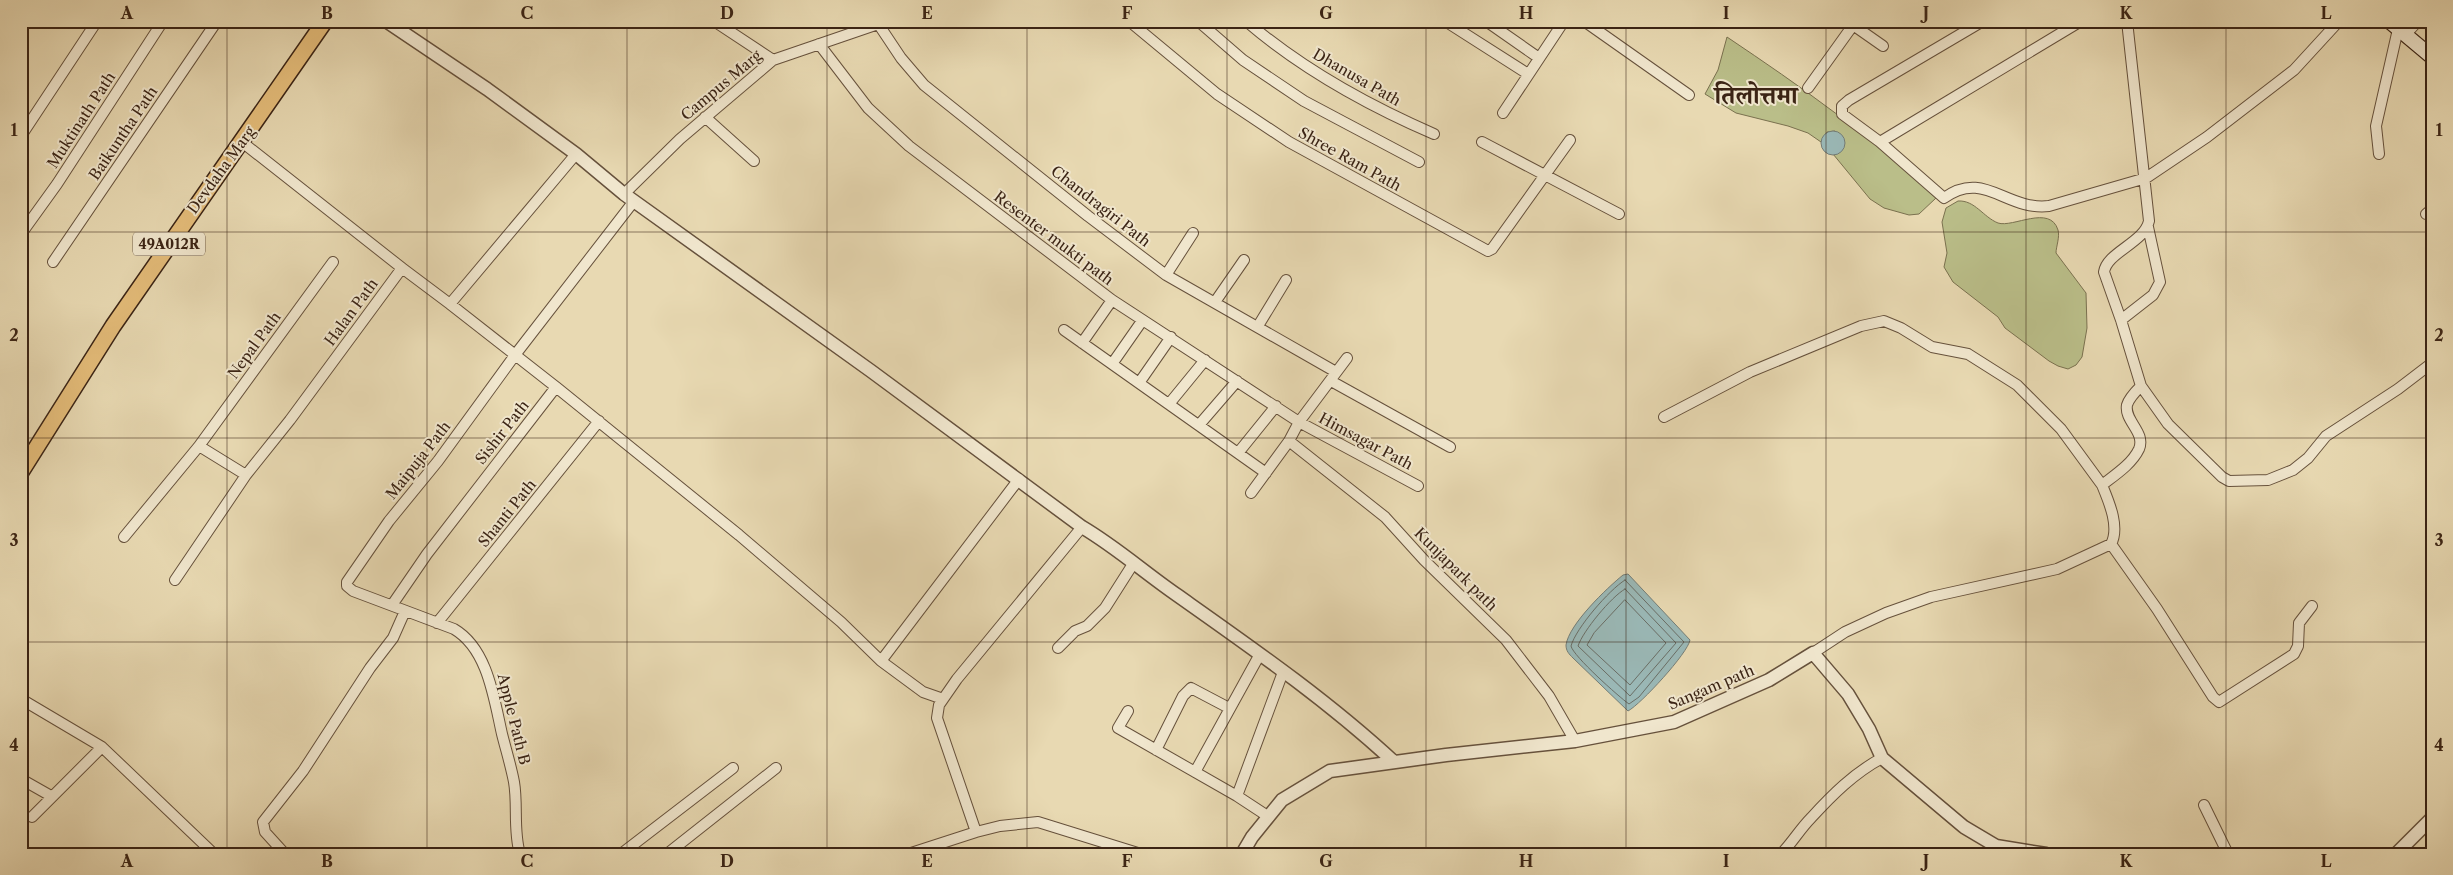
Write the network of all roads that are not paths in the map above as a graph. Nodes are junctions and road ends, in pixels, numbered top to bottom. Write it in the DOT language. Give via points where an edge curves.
graph roads {
  1 [pos="98,21"];
  2 [pos="164,21"];
  3 [pos="217,21"];
  4 [pos="325,21"];
  5 [pos="386,21"];
  6 [pos="714,21"];
  7 [pos="1129,21"];
  8 [pos="1198,21"];
  9 [pos="1246,21"];
  10 [pos="1445,21"];
  11 [pos="1486,21"];
  12 [pos="1564,21"];
  13 [pos="1983,21"];
  14 [pos="2081,21"];
  15 [pos="2127,21"];
  16 [pos="2339,21"];
  17 [pos="2418,21"];
  18 [pos="1586,22"];
  19 [pos="882,23"];
  20 [pos="1855,23"];
  21 [pos="2397,28"];
  22 [pos="819,44"];
  23 [pos="1883,46"];
  24 [pos="2432,57"];
  25 [pos="1538,58"];
  26 [pos="773,60"];
  27 [pos="1528,74"];
  28 [pos="1808,88"];
  29 [pos="1689,94"];
  30 [pos="1503,113"];
  31 [pos="705,117"];
  32 [pos="1434,134"];
  33 [pos="21,136"];
  34 [pos="1570,140"];
  35 [pos="242,142"];
  36 [pos="1482,142"];
  37 [pos="1880,142"];
  38 [pos="576,154"];
  39 [pos="2379,154"];
  40 [pos="754,161"];
  41 [pos="1420,162"];
  42 [pos="1546,175"];
  43 [pos="2146,178"];
  44 [pos="629,198"];
  45 [pos="1619,214"];
  46 [pos="2148,227"];
  47 [pos="1193,233"];
  48 [pos="21,234"];
  49 [pos="1244,260"];
  50 [pos="53,262"];
  51 [pos="333,262"];
  52 [pos="402,268"];
  53 [pos="1166,275"];
  54 [pos="1286,280"];
  55 [pos="1112,300"];
  56 [pos="1215,302"];
  57 [pos="450,304"];
  58 [pos="2121,320"];
  59 [pos="1142,321"];
  60 [pos="1258,326"];
  61 [pos="1064,330"];
  62 [pos="1171,338"];
  63 [pos="1082,343"];
  64 [pos="516,355"];
  65 [pos="1346,358"];
  66 [pos="1205,360"];
  67 [pos="2432,363"];
  68 [pos="1112,364"];
  69 [pos="1334,376"];
  70 [pos="1236,381"];
  71 [pos="1139,383"];
  72 [pos="556,386"];
  73 [pos="2141,386"];
  74 [pos="1169,404"];
  75 [pos="1276,406"];
  76 [pos="1664,417"];
  77 [pos="599,421"];
  78 [pos="1299,422"];
  79 [pos="1199,425"];
  80 [pos="1289,441"];
  81 [pos="199,446"];
  82 [pos="1450,447"];
  83 [pos="1238,453"];
  84 [pos="21,472"];
  85 [pos="1266,473"];
  86 [pos="246,475"];
  87 [pos="1019,479"];
  88 [pos="2102,485"];
  89 [pos="1418,486"];
  90 [pos="1251,493"];
  91 [pos="1082,527"];
  92 [pos="124,537"];
  93 [pos="2111,544"];
  94 [pos="1134,564"];
  95 [pos="175,580"];
  96 [pos="347,586"];
  97 [pos="392,605"];
  98 [pos="2312,606"];
  99 [pos="404,610"];
  100 [pos="438,623"];
  101 [pos="1058,648"];
  102 [pos="1813,653"];
  103 [pos="1260,654"];
  104 [pos="881,661"];
  105 [pos="1283,672"];
  106 [pos="21,699"];
  107 [pos="943,699"];
  108 [pos="1230,708"];
  109 [pos="1128,711"];
  110 [pos="1574,742"];
  111 [pos="102,747"];
  112 [pos="1156,750"];
  113 [pos="1882,758"];
  114 [pos="1394,762"];
  115 [pos="733,768"];
  116 [pos="776,768"];
  117 [pos="1195,772"];
  118 [pos="21,780"];
  119 [pos="51,796"];
  120 [pos="1237,796"];
  121 [pos="2204,805"];
  122 [pos="32,817"];
  123 [pos="1268,817"];
  124 [pos="2432,818"];
  125 [pos="976,832"];
  126 [pos="214,854"];
  127 [pos="285,854"];
  128 [pos="520,854"];
  129 [pos="621,854"];
  130 [pos="667,854"];
  131 [pos="908,854"];
  132 [pos="1141,854"];
  133 [pos="1242,854"];
  134 [pos="1780,854"];
  135 [pos="2046,854"];
  136 [pos="2228,854"];
  137 [pos="2396,854"];
  1 -- 33 [label="street"];
  2 -- 48 [label="street, Muktinath Path" via="58,184"];
  3 -- 50 [label="street, Baikuntha Path"];
  4 -- 35 [label="main road, Devdaha Marg / 49A012R"];
  5 -- 38 [label="street"];
  6 -- 26 [label="street"];
  7 -- 42 [label="street, Shree Ram Path" via="1217,94 1289,142 1482,250 1492,249"];
  8 -- 41 [label="street" via="1244,60 1304,101"];
  9 -- 32 [label="street, Dhanusa Path" via="1325,80"];
  10 -- 27 [label="street"];
  11 -- 25 [label="street"];
  12 -- 25 [label="street"];
  13 -- 37 [label="street" via="1842,106 1842,114"];
  14 -- 37 [label="street"];
  15 -- 43 [label="street"];
  16 -- 43 [label="street" via="2294,70 2207,138"];
  17 -- 21 [label="street"];
  18 -- 29 [label="street"];
  19 -- 22 [label="street, Campus Marg"];
  19 -- 53 [label="street, Chandragiri Path" via="901,58 924,85"];
  20 -- 23 [label="street"];
  20 -- 28 [label="street"];
  21 -- 24 [label="main road"];
  21 -- 39 [label="street" via="2376,126"];
  22 -- 26 [label="street, Campus Marg"];
  22 -- 55 [label="street, Resenter mukti path" via="868,108 909,146"];
  25 -- 27 [label="street"];
  26 -- 31 [label="street, Campus Marg"];
  27 -- 30 [label="street"];
  31 -- 40 [label="street"];
  31 -- 44 [label="street, Campus Marg"];
  34 -- 42 [label="street, Shree Ram Path"];
  35 -- 52 [label="street"];
  35 -- 84 [label="main road, Devdaha Marg / 49A012R" via="113,326"];
  36 -- 42 [label="street"];
  37 -- 43 [label="street" via="1944,198 1956,190 1974,186 2035,208"];
  38 -- 44 [label="street"];
  38 -- 57 [label="street"];
  42 -- 45 [label="street"];
  43 -- 46 [label="street"];
  44 -- 64 [label="street, Campus Marg"];
  44 -- 87 [label="street"];
  46 -- 58 [label="street" via="2160,282 2153,295"];
  46 -- 58 [label="street" via="2105,267 2105,279"];
  47 -- 53 [label="street"];
  49 -- 56 [label="street"];
  51 -- 81 [label="street, Nepal Path"];
  52 -- 57 [label="street"];
  52 -- 86 [label="street, Halan Path"];
  53 -- 56 [label="street, Chandragiri Path"];
  54 -- 60 [label="street"];
  55 -- 59 [label="street, Resenter mukti path"];
  55 -- 63 [label="street"];
  56 -- 60 [label="street, Chandragiri Path"];
  57 -- 64 [label="street"];
  58 -- 73 [label="street"];
  59 -- 62 [label="street, Resenter mukti path"];
  59 -- 68 [label="street"];
  60 -- 69 [label="street, Chandragiri Path"];
  61 -- 63 [label="street"];
  62 -- 66 [label="street, Resenter mukti path"];
  62 -- 71 [label="street"];
  63 -- 68 [label="street"];
  64 -- 72 [label="street"];
  64 -- 96 [label="street, Maipuja Path" via="389,521 350,576"];
  65 -- 69 [label="street"];
  66 -- 70 [label="street, Resenter mukti path"];
  66 -- 74 [label="street"];
  67 -- 73 [label="street" via="2326,436 2293,470 2268,480 2246,482 2222,477 2168,424"];
  68 -- 71 [label="street"];
  69 -- 78 [label="street"];
  69 -- 82 [label="street, Chandragiri Path"];
  70 -- 75 [label="street, Resenter mukti path"];
  70 -- 79 [label="street"];
  71 -- 74 [label="street"];
  72 -- 77 [label="street"];
  72 -- 97 [label="street, Sishir Path" via="427,554"];
  73 -- 88 [label="street" via="2128,403 2127,410 2141,438 2140,448"];
  74 -- 79 [label="street"];
  75 -- 78 [label="street, Resenter mukti path"];
  75 -- 83 [label="street"];
  76 -- 88 [label="street" via="1750,372 1862,326 1884,321 1932,347 1968,354 2017,385 2061,429"];
  77 -- 100 [label="street, Shanti Path"];
  77 -- 104 [label="street" via="746,541 841,622"];
  78 -- 80 [label="street"];
  78 -- 89 [label="street, Himsagar Path"];
  79 -- 83 [label="street"];
  80 -- 85 [label="street"];
  80 -- 110 [label="street, Kunjapark path" via="1385,517 1506,640 1549,696"];
  81 -- 86 [label="street"];
  81 -- 92 [label="street, Nepal Path"];
  83 -- 85 [label="street"];
  85 -- 90 [label="street"];
  86 -- 95 [label="street, Halan Path"];
  87 -- 91 [label="street"];
  87 -- 104 [label="street"];
  88 -- 93 [label="street" via="2115,532"];
  91 -- 94 [label="street"];
  91 -- 107 [label="street"];
  93 -- 98 [label="street" via="2157,609 2212,697 2219,702 2294,654 2298,646 2299,623"];
  93 -- 102 [label="street" via="2057,568 1931,597 1872,619"];
  94 -- 101 [label="street" via="1105,608"];
  94 -- 103 [label="street"];
  96 -- 97 [label="street, Apple Path B" via="353,592"];
  97 -- 99 [label="street, Apple Path B"];
  99 -- 100 [label="street, Apple Path B"];
  99 -- 127 [label="street" via="392,638 303,771 263,822 265,832"];
  100 -- 128 [label="street, Apple Path B" via="461,634 490,678 514,782"];
  102 -- 110 [label="street, Sangam path" via="1770,680 1674,722"];
  102 -- 113 [label="street" via="1848,694"];
  103 -- 105 [label="street"];
  103 -- 108 [label="street"];
  104 -- 107 [label="street" via="923,692"];
  105 -- 114 [label="street" via="1327,704"];
  105 -- 120 [label="street"];
  106 -- 111 [label="street"];
  107 -- 125 [label="street" via="937,710 939,727"];
  108 -- 112 [label="street" via="1191,688 1183,696"];
  108 -- 117 [label="street"];
  109 -- 112 [label="street" via="1118,728"];
  110 -- 114 [label="street, Sangam path"];
  111 -- 119 [label="street"];
  111 -- 126 [label="street"];
  112 -- 117 [label="street"];
  113 -- 134 [label="street" via="1860,770 1844,785"];
  113 -- 135 [label="street" via="1964,827 1996,846"];
  114 -- 123 [label="street, Sangam path" via="1330,771 1282,800"];
  115 -- 129 [label="street"];
  116 -- 130 [label="street"];
  117 -- 120 [label="street"];
  118 -- 119 [label="street"];
  119 -- 122 [label="street"];
  120 -- 123 [label="street"];
  121 -- 136 [label="street"];
  123 -- 133 [label="street, Sangam path"];
  124 -- 137 [label="street"];
  125 -- 131 [label="street"];
  125 -- 132 [label="street" via="1038,822"];
}
